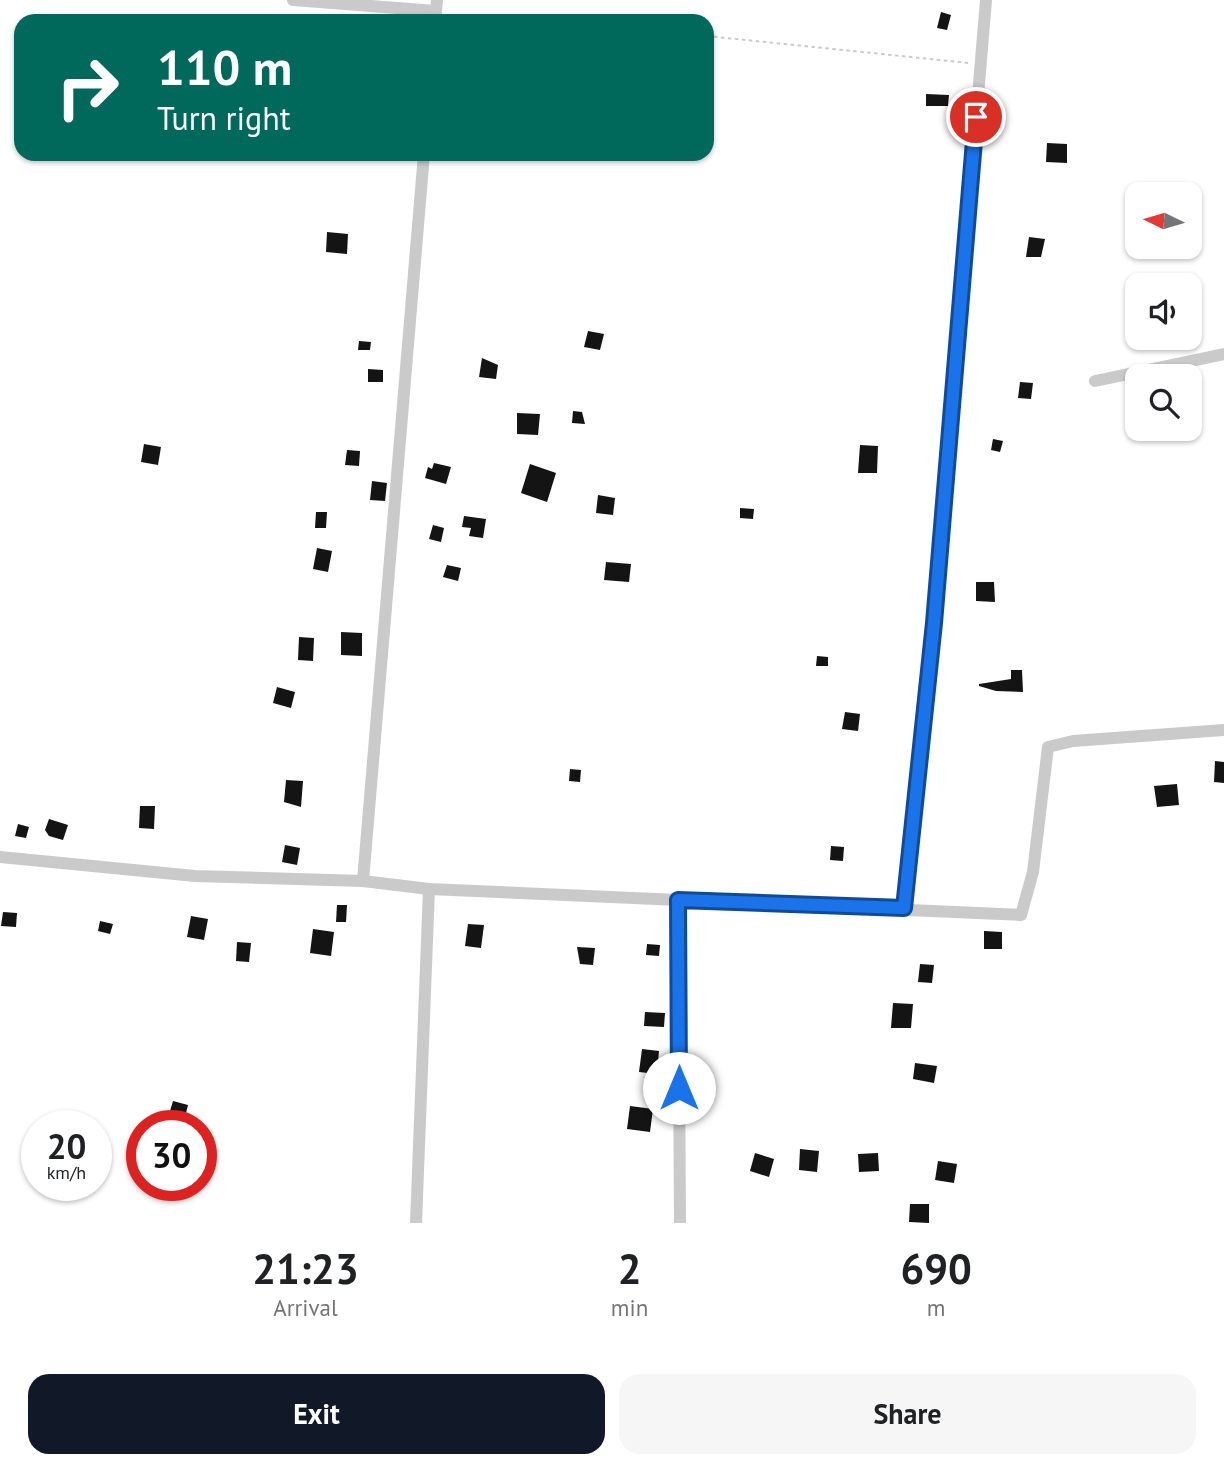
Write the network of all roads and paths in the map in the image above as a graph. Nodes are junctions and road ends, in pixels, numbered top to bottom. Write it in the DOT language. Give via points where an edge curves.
graph roads {
  1 [pos="293,0"];
  2 [pos="986,0"];
  3 [pos="436,11"];
  4 [pos="714,37"];
  5 [pos="981,64"];
  6 [pos="424,161"];
  7 [pos="1224,354"];
  8 [pos="1095,381"];
  9 [pos="1224,730"];
  10 [pos="0,858"];
  11 [pos="363,881"];
  12 [pos="429,889"];
  13 [pos="678,900"];
  14 [pos="904,908"];
  15 [pos="416,1223"];
  16 [pos="680,1223"];
  1 -- 3 [label="street"];
  2 -- 5 [label="street"];
  4 -- 5 [label="path"];
  5 -- 14 [label="street" via="934,623"];
  6 -- 11 [label="street"];
  7 -- 8 [label="street"];
  9 -- 14 [label="street" via="1073,741 1048,747 1033,872 1021,915"];
  10 -- 11 [label="street" via="195,876"];
  11 -- 12 [label="street"];
  12 -- 13 [label="street"];
  12 -- 15 [label="street"];
  13 -- 14 [label="street"];
  13 -- 16 [label="street"];
}
